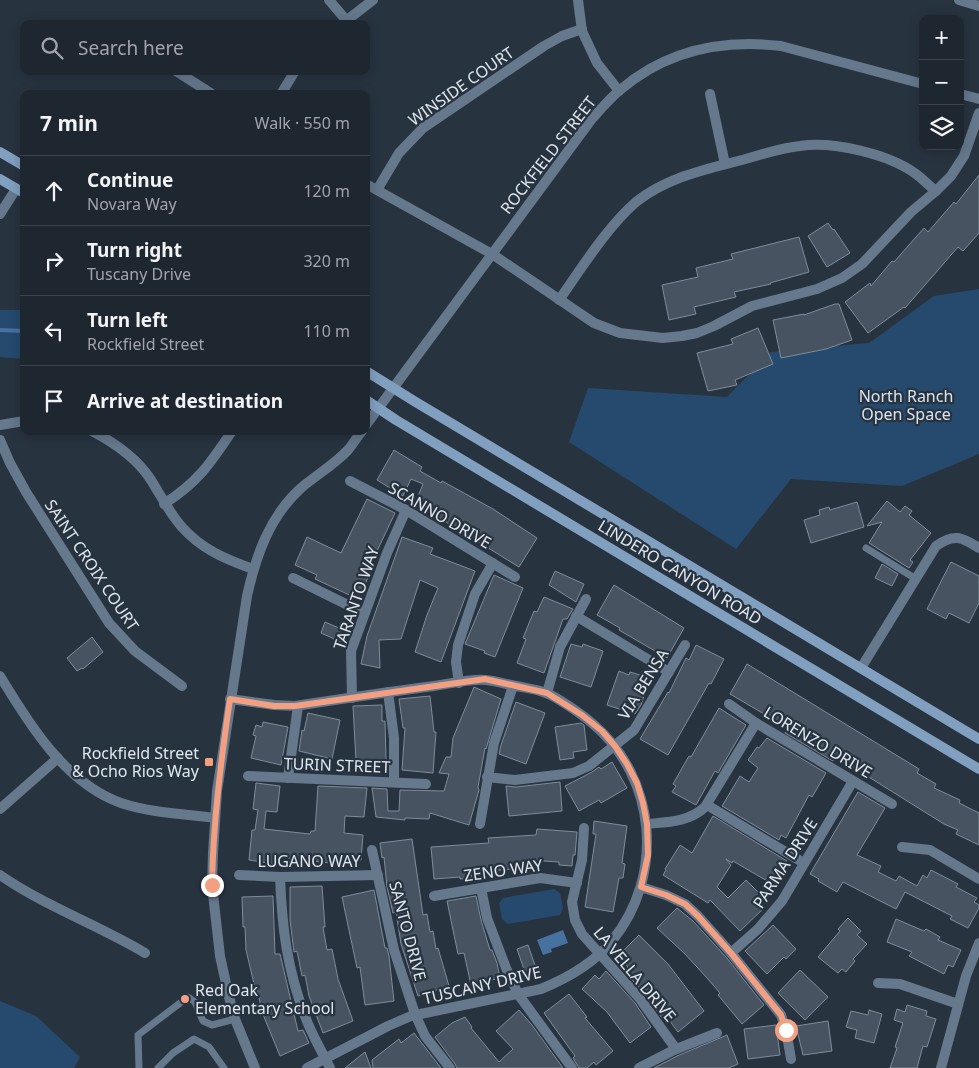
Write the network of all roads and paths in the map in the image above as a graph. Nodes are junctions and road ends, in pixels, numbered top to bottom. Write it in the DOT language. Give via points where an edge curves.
graph roads {
  1 [pos="328,0"];
  2 [pos="373,0"];
  3 [pos="578,0"];
  4 [pos="959,0"];
  5 [pos="979,6"];
  6 [pos="343,20"];
  7 [pos="347,20"];
  8 [pos="582,29"];
  9 [pos="182,75"];
  10 [pos="293,75"];
  11 [pos="919,83"];
  12 [pos="206,90"];
  13 [pos="283,90"];
  14 [pos="618,91"];
  15 [pos="710,94"];
  16 [pos="964,95"];
  17 [pos="979,99"];
  18 [pos="979,114"];
  19 [pos="0,152"];
  20 [pos="20,164"];
  21 [pos="725,164"];
  22 [pos="0,179"];
  23 [pos="370,186"];
  24 [pos="377,190"];
  25 [pos="20,191"];
  26 [pos="936,191"];
  27 [pos="0,214"];
  28 [pos="492,254"];
  29 [pos="559,300"];
  30 [pos="370,374"];
  31 [pos="393,388"];
  32 [pos="370,403"];
  33 [pos="378,408"];
  34 [pos="370,419"];
  35 [pos="20,422"];
  36 [pos="0,426"];
  37 [pos="100,435"];
  38 [pos="229,435"];
  39 [pos="359,435"];
  40 [pos="0,440"];
  41 [pos="350,481"];
  42 [pos="164,504"];
  43 [pos="406,510"];
  44 [pos="866,548"];
  45 [pos="979,548"];
  46 [pos="493,563"];
  47 [pos="253,568"];
  48 [pos="515,577"];
  49 [pos="293,578"];
  50 [pos="916,578"];
  51 [pos="586,599"];
  52 [pos="364,613"];
  53 [pos="576,616"];
  54 [pos="685,645"];
  55 [pos="861,668"];
  56 [pos="669,672"];
  57 [pos="0,676"];
  58 [pos="458,683"];
  59 [pos="182,686"];
  60 [pos="513,686"];
  61 [pos="388,692"];
  62 [pos="547,693"];
  63 [pos="352,698"];
  64 [pos="230,699"];
  65 [pos="729,704"];
  66 [pos="298,706"];
  67 [pos="756,723"];
  68 [pos="979,739"];
  69 [pos="615,746"];
  70 [pos="58,758"];
  71 [pos="979,769"];
  72 [pos="248,776"];
  73 [pos="487,777"];
  74 [pos="288,778"];
  75 [pos="853,781"];
  76 [pos="394,782"];
  77 [pos="426,784"];
  78 [pos="892,804"];
  79 [pos="707,805"];
  80 [pos="0,809"];
  81 [pos="215,818"];
  82 [pos="480,824"];
  83 [pos="647,824"];
  84 [pos="584,828"];
  85 [pos="902,847"];
  86 [pos="372,850"];
  87 [pos="804,863"];
  88 [pos="0,875"];
  89 [pos="239,875"];
  90 [pos="378,875"];
  91 [pos="280,877"];
  92 [pos="979,879"];
  93 [pos="577,883"];
  94 [pos="641,887"];
  95 [pos="481,888"];
  96 [pos="434,896"];
  97 [pos="979,943"];
  98 [pos="146,952"];
  99 [pos="731,953"];
  100 [pos="600,954"];
  101 [pos="878,983"];
  102 [pos="518,994"];
  103 [pos="958,1004"];
  104 [pos="416,1015"];
  105 [pos="235,1018"];
  106 [pos="717,1033"];
  107 [pos="676,1049"];
  108 [pos="791,1059"];
  109 [pos="328,1063"];
  110 [pos="139,1068"];
  111 [pos="158,1068"];
  112 [pos="224,1068"];
  113 [pos="255,1068"];
  114 [pos="307,1068"];
  115 [pos="450,1068"];
  116 [pos="572,1068"];
  117 [pos="639,1068"];
  118 [pos="941,1068"];
  1 -- 6 [label="street"];
  2 -- 7 [label="street"];
  3 -- 8 [label="street"];
  4 -- 5 [label="street"];
  8 -- 14 [label="street" via="597,63"];
  8 -- 24 [label="street, WINSIDE COURT" via="544,46 424,128 399,153"];
  9 -- 12 [label="street"];
  10 -- 13 [label="street"];
  11 -- 14 [label="street, ROCKFIELD STREET" via="781,46 738,43 677,56 655,66"];
  14 -- 28 [label="street, ROCKFIELD STREET" via="591,120"];
  15 -- 21 [label="street"];
  16 -- 17 [label="street"];
  18 -- 26 [label="street" via="964,156"];
  19 -- 20 [label="main road"];
  21 -- 26 [label="street" via="798,146 830,145 895,162"];
  21 -- 29 [label="street" via="674,180 635,203 612,227"];
  22 -- 25 [label="main road"];
  23 -- 24 [label="street"];
  24 -- 28 [label="street"];
  25 -- 27 [label="street"];
  26 -- 29 [label="street" via="911,212 862,264 842,278 818,289 752,306 697,333 664,338 620,333 594,323"];
  28 -- 29 [label="street"];
  28 -- 31 [label="street, ROCKFIELD STREET"];
  30 -- 31 [label="main road, LINDERO CANYON ROAD"];
  31 -- 33 [label="street, ROCKFIELD STREET"];
  31 -- 55 [label="main road, LINDERO CANYON ROAD"];
  32 -- 33 [label="main road, LINDERO CANYON ROAD"];
  33 -- 34 [label="street, ROCKFIELD STREET"];
  33 -- 71 [label="main road, LINDERO CANYON ROAD"];
  35 -- 36 [label="street"];
  37 -- 42 [label="street" via="136,461"];
  38 -- 42 [label="street" via="200,476"];
  39 -- 47 [label="street" via="349,449 300,488 282,509 265,536"];
  40 -- 59 [label="street, SAINT CROIX COURT" via="26,492 109,623 135,651"];
  41 -- 43 [label="street, SCANNO DRIVE"];
  42 -- 47 [label="street" via="202,545 224,558"];
  43 -- 46 [label="street, SCANNO DRIVE"];
  43 -- 52 [label="street, TARANTO WAY"];
  44 -- 50 [label="lane"];
  45 -- 50 [label="street" via="958,537 946,539 936,546"];
  46 -- 48 [label="street, SCANNO DRIVE"];
  46 -- 58 [label="street" via="474,594 458,645"];
  47 -- 64 [label="street"];
  49 -- 52 [label="street"];
  50 -- 55 [label="street"];
  51 -- 53 [label="street"];
  52 -- 63 [label="street, TARANTO WAY" via="351,652"];
  53 -- 56 [label="street"];
  53 -- 62 [label="street" via="560,647"];
  54 -- 56 [label="street, VIA BENSA"];
  55 -- 68 [label="main road, LINDERO CANYON ROAD"];
  56 -- 69 [label="street, VIA BENSA" via="634,730"];
  57 -- 70 [label="street"];
  58 -- 60 [label="street, TUSCANY DRIVE" via="485,679"];
  58 -- 61 [label="street, TUSCANY DRIVE"];
  60 -- 62 [label="street, TUSCANY DRIVE"];
  60 -- 73 [label="street" via="494,743"];
  61 -- 63 [label="street, TUSCANY DRIVE"];
  61 -- 76 [label="street" via="394,738"];
  62 -- 69 [label="street, TUSCANY DRIVE" via="582,715"];
  63 -- 66 [label="street, TUSCANY DRIVE"];
  64 -- 66 [label="street, TUSCANY DRIVE"];
  64 -- 81 [label="street"];
  65 -- 67 [label="street, LORENZO DRIVE"];
  66 -- 74 [label="street"];
  67 -- 75 [label="street, LORENZO DRIVE"];
  67 -- 79 [label="street"];
  69 -- 73 [label="street, VIA BENSA" via="589,766 573,773 516,780"];
  69 -- 83 [label="street, TUSCANY DRIVE" via="637,783"];
  70 -- 80 [label="street"];
  70 -- 81 [label="street" via="86,783 122,803"];
  72 -- 74 [label="street, TURIN STREET"];
  73 -- 82 [label="street"];
  74 -- 76 [label="street, TURIN STREET"];
  75 -- 78 [label="street, LORENZO DRIVE"];
  75 -- 87 [label="street, PARMA DRIVE"];
  76 -- 77 [label="street, TURIN STREET"];
  79 -- 83 [label="street" via="686,819"];
  79 -- 87 [label="street"];
  81 -- 105 [label="street" via="212,885 215,923"];
  83 -- 94 [label="street, TUSCANY DRIVE" via="648,855"];
  84 -- 93 [label="street, LA VELLA DRIVE"];
  85 -- 92 [label="street" via="930,850"];
  86 -- 90 [label="street, SANTO DRIVE"];
  87 -- 99 [label="street, PARMA DRIVE" via="771,916"];
  88 -- 98 [label="street"];
  89 -- 91 [label="street, LUGANO WAY"];
  90 -- 91 [label="street, LUGANO WAY"];
  90 -- 104 [label="street, SANTO DRIVE" via="394,950"];
  91 -- 109 [label="street" via="282,926 291,972 305,1018"];
  93 -- 95 [label="street, ZENO WAY" via="540,878"];
  93 -- 100 [label="street, LA VELLA DRIVE" via="572,902 575,920 582,934"];
  94 -- 99 [label="street" via="685,904"];
  94 -- 100 [label="street, TUSCANY DRIVE" via="624,924"];
  95 -- 96 [label="street, ZENO WAY"];
  95 -- 102 [label="street" via="487,918"];
  97 -- 103 [label="street"];
  99 -- 108 [label="street" via="781,1015"];
  100 -- 102 [label="street, TUSCANY DRIVE" via="560,981"];
  100 -- 107 [label="street, LA VELLA DRIVE" via="640,999"];
  101 -- 103 [label="street" via="900,984"];
  102 -- 104 [label="street, TUSCANY DRIVE"];
  102 -- 116 [label="street"];
  103 -- 118 [label="street"];
  104 -- 109 [label="street, TUSCANY DRIVE" via="388,1026"];
  104 -- 115 [label="street, SANTO DRIVE" via="425,1036"];
  105 -- 110 [label="lane" via="212,1025 203,1021 195,1002 188,997 138,1035"];
  105 -- 113 [label="street"];
  106 -- 107 [label="street"];
  107 -- 117 [label="street"];
  109 -- 114 [label="street, TUSCANY DRIVE"];
  111 -- 112 [label="lane" via="194,1039 209,1047"];
}
